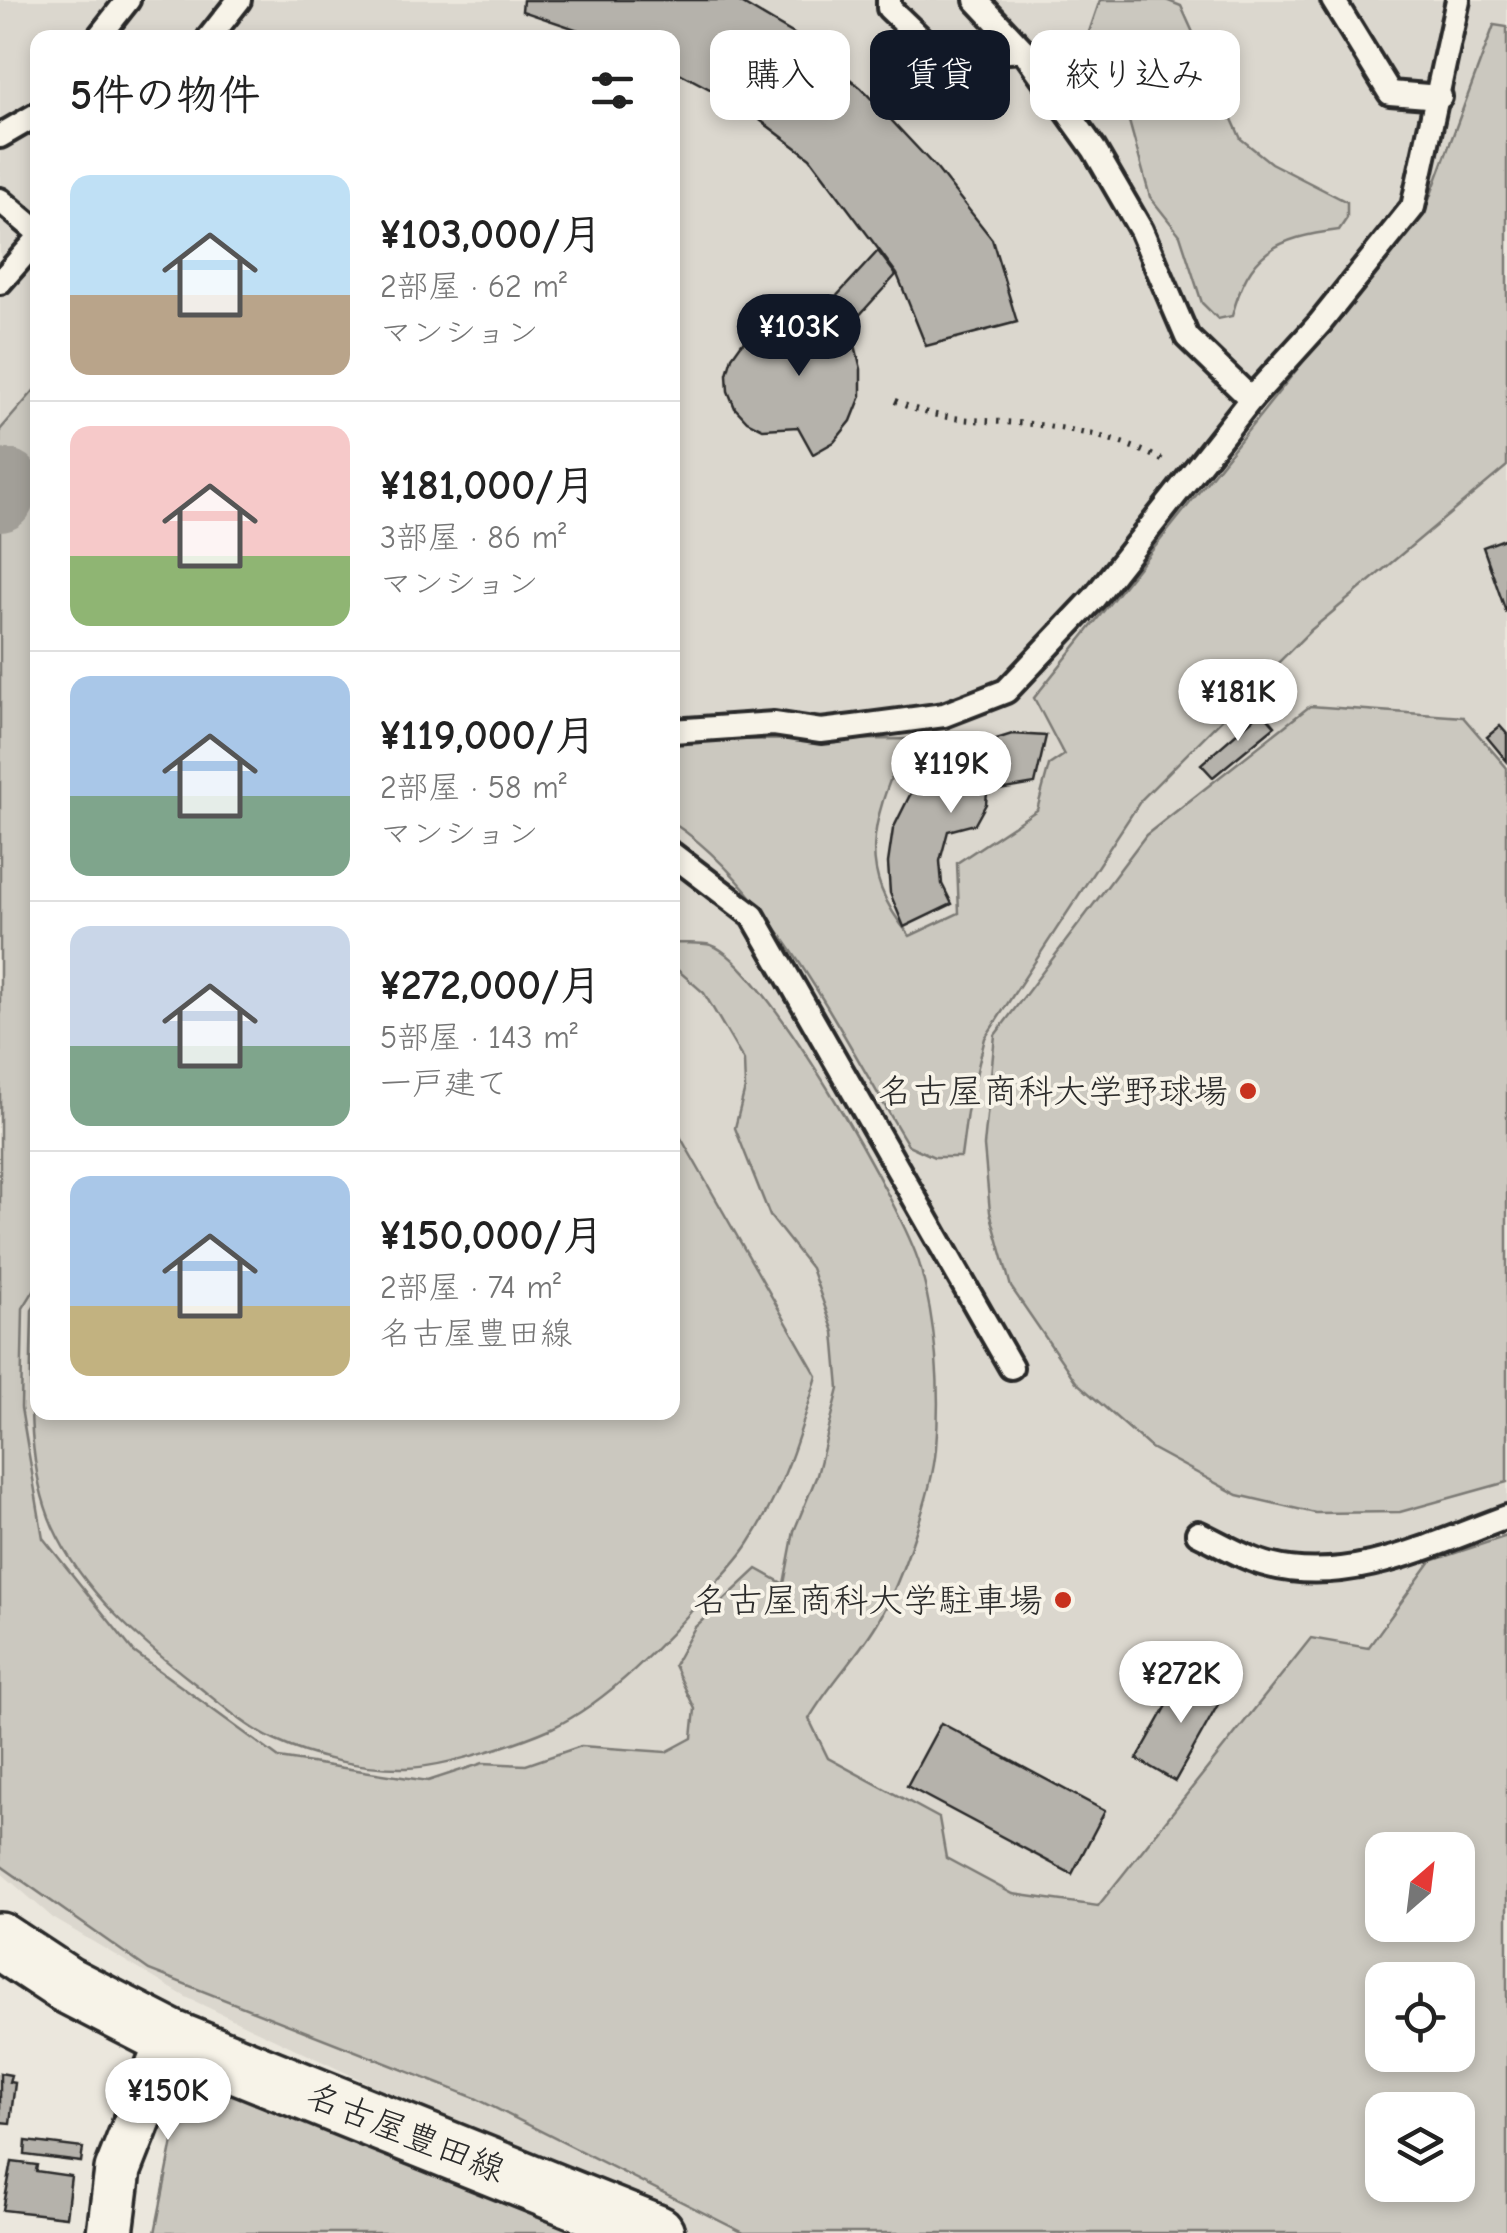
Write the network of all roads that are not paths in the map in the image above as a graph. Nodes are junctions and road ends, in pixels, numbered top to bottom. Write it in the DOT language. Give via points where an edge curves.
graph roads {
  1 [pos="128,0"];
  2 [pos="239,0"];
  3 [pos="889,0"];
  4 [pos="976,0"];
  5 [pos="1334,0"];
  6 [pos="1458,0"];
  7 [pos="104,30"];
  8 [pos="215,30"];
  9 [pos="1023,50"];
  10 [pos="1440,97"];
  11 [pos="30,119"];
  12 [pos="0,136"];
  13 [pos="0,200"];
  14 [pos="30,228"];
  15 [pos="30,245"];
  16 [pos="0,282"];
  17 [pos="1251,399"];
  18 [pos="680,730"];
  19 [pos="680,860"];
  20 [pos="1011,1367"];
  21 [pos="1507,1517"];
  22 [pos="1198,1533"];
  23 [pos="0,1941"];
  24 [pos="170,2038"];
  25 [pos="110,2233"];
  26 [pos="656,2233"];
  1 -- 7 [label="lane"];
  2 -- 8 [label="lane"];
  3 -- 9 [label="lane" via="889,8 940,56"];
  4 -- 9 [label="lane"];
  5 -- 10 [label="lane" via="1390,93"];
  6 -- 10 [label="lane"];
  9 -- 17 [label="lane" via="1094,148 1142,230 1187,337"];
  10 -- 17 [label="lane" via="1413,207"];
  11 -- 12 [label="lane"];
  13 -- 14 [label="lane"];
  15 -- 16 [label="lane"];
  17 -- 18 [label="lane" via="1094,598 1006,691 944,715 838,729 774,724"];
  19 -- 20 [label="lane" via="752,916"];
  21 -- 22 [label="lane" via="1336,1573 1268,1565"];
  23 -- 24 [label="main road, 名古屋豊田線" via="65,1984"];
  24 -- 25 [label="street" via="118,2170"];
  24 -- 26 [label="main road, 名古屋豊田線"];
}
